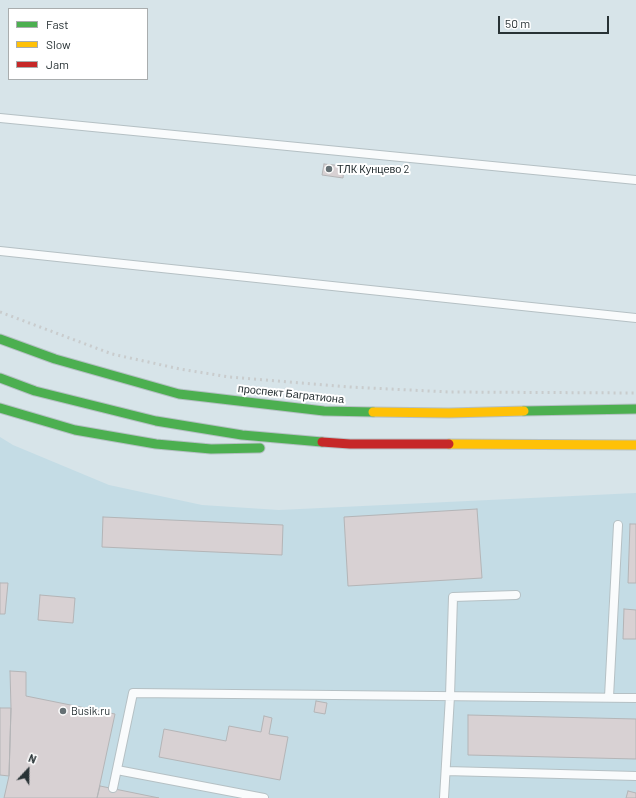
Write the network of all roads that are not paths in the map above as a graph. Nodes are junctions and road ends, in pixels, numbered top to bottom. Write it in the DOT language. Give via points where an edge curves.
graph roads {
  1 [pos="0,118"];
  2 [pos="636,180"];
  3 [pos="0,251"];
  4 [pos="636,318"];
  5 [pos="0,339"];
  6 [pos="0,378"];
  7 [pos="0,408"];
  8 [pos="636,409"];
  9 [pos="350,444"];
  10 [pos="636,444"];
  11 [pos="618,525"];
  12 [pos="516,595"];
  13 [pos="450,696"];
  14 [pos="609,697"];
  15 [pos="636,698"];
  16 [pos="117,770"];
  17 [pos="446,771"];
  18 [pos="636,776"];
  19 [pos="114,788"];
  20 [pos="264,798"];
  21 [pos="444,798"];
  1 -- 2 [label="lane"];
  3 -- 4 [label="lane"];
  5 -- 8 [label="main road, проспект Багратиона" via="55,359 179,394 324,411 449,413"];
  6 -- 9 [label="main road" via="36,391 156,420 242,435"];
  7 -- 9 [label="main road" via="74,430 156,444 212,449"];
  9 -- 10 [label="main road"];
  11 -- 14 [label="lane"];
  12 -- 13 [label="lane" via="453,597"];
  13 -- 14 [label="lane"];
  13 -- 16 [label="lane" via="133,693"];
  13 -- 17 [label="lane"];
  14 -- 15 [label="lane"];
  16 -- 19 [label="lane"];
  16 -- 20 [label="lane"];
  17 -- 18 [label="lane"];
  17 -- 21 [label="lane"];
}
